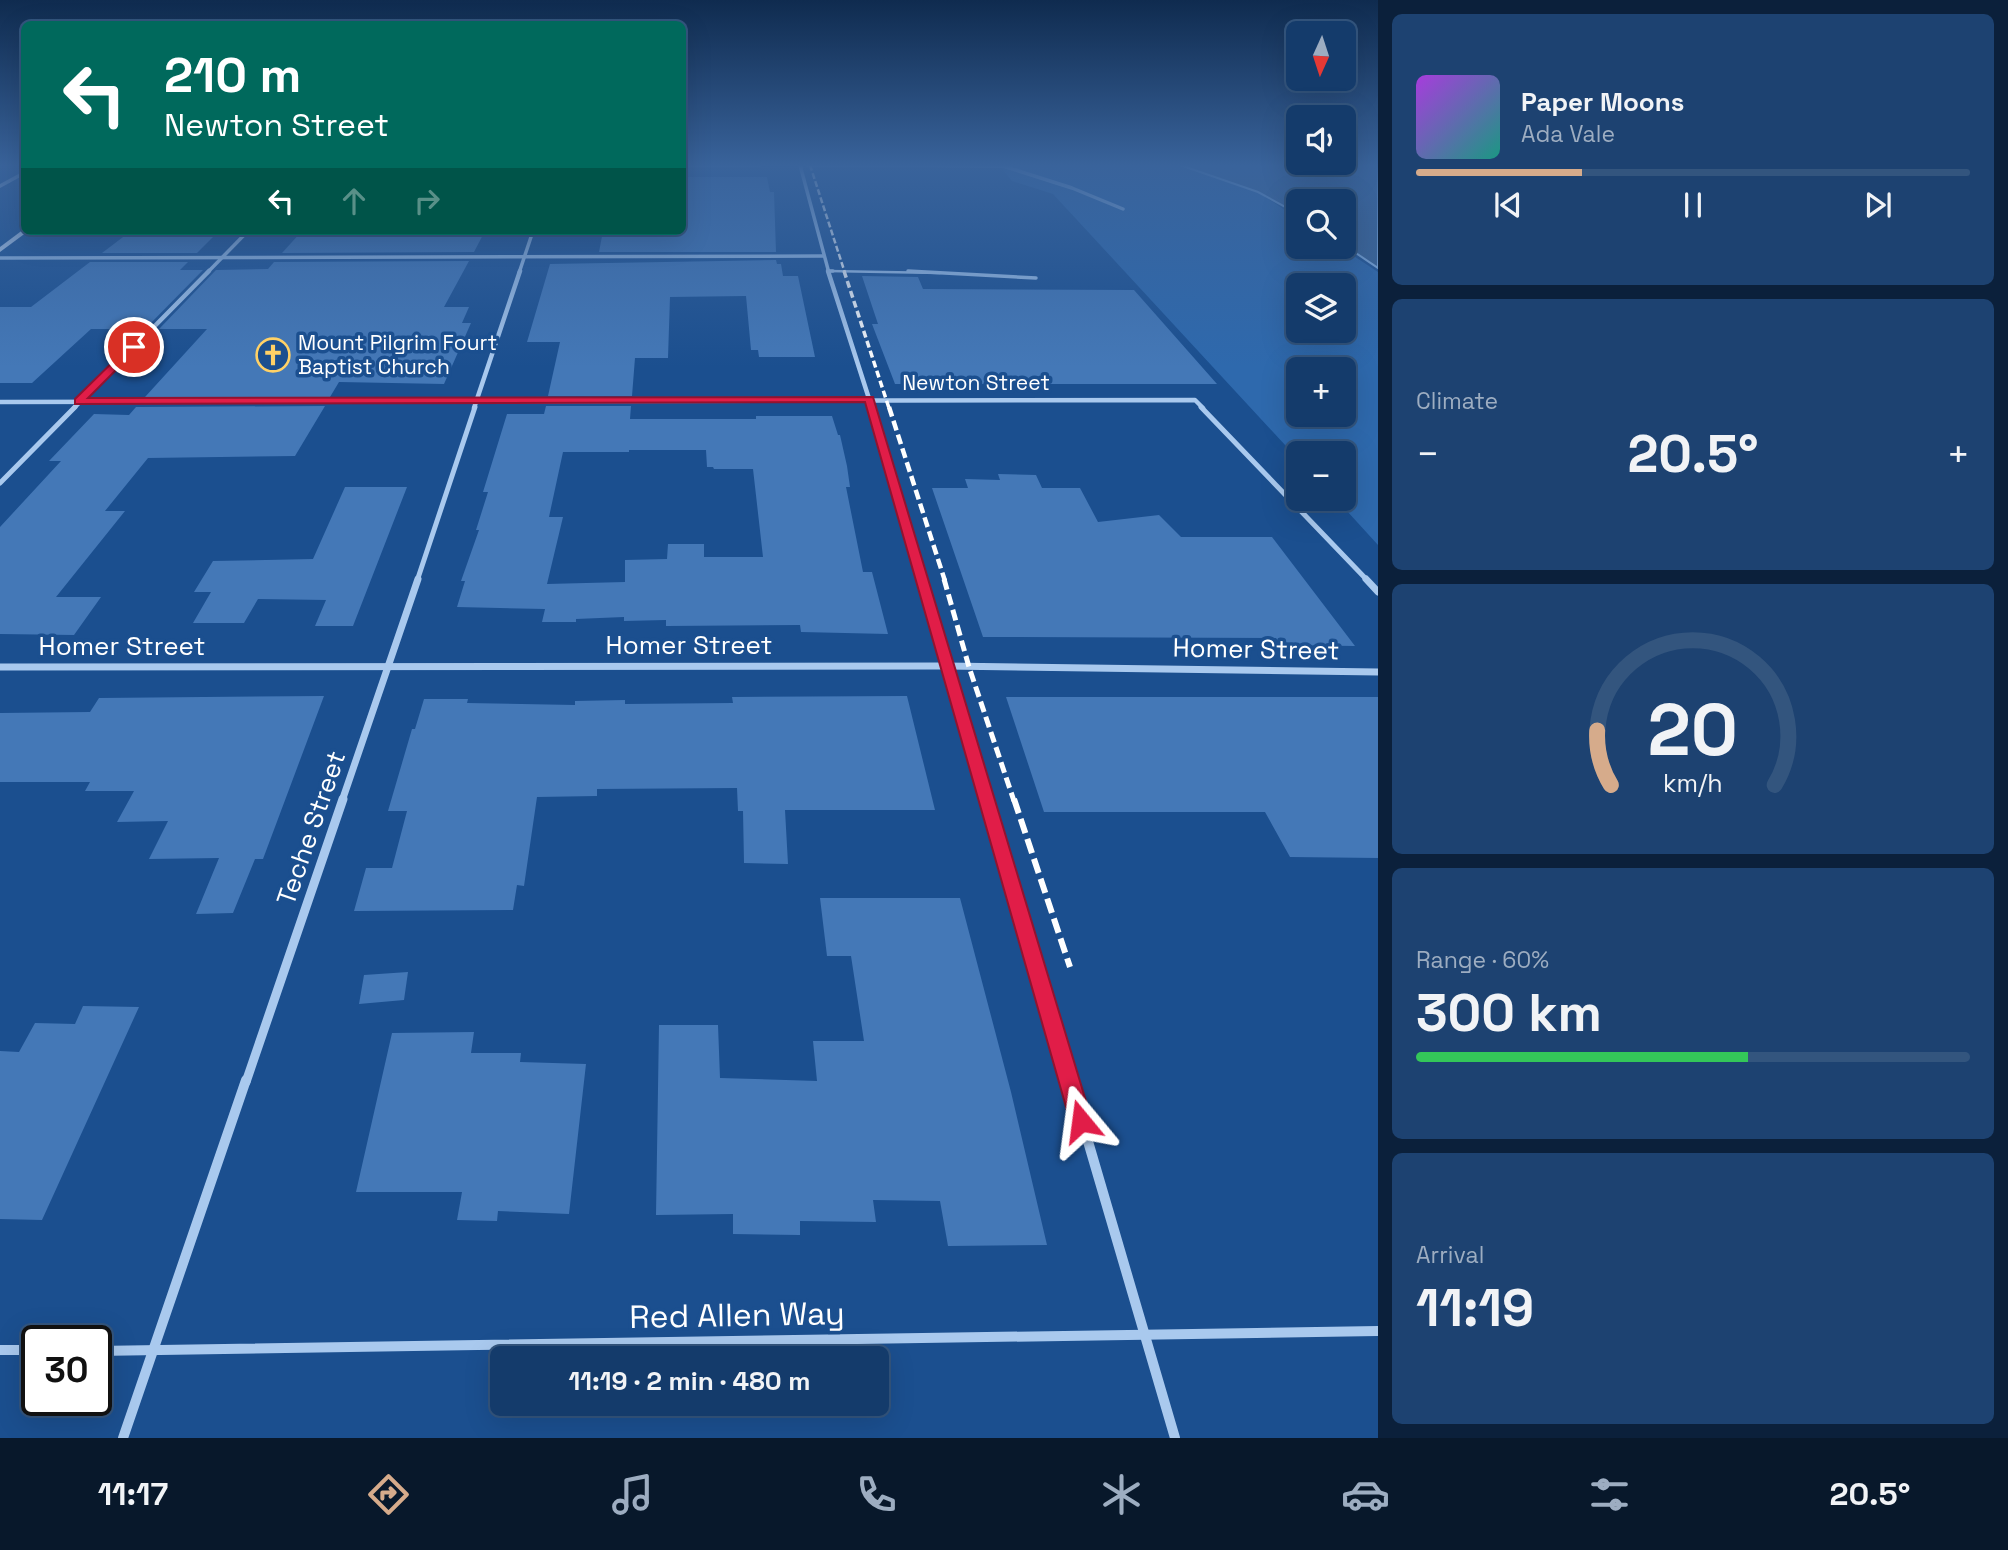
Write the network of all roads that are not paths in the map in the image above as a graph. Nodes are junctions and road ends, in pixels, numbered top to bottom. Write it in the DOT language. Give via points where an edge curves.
graph roads {
  1 [pos="818,232"];
  2 [pos="21,233"];
  3 [pos="244,235"];
  4 [pos="532,235"];
  5 [pos="0,250"];
  6 [pos="225,256"];
  7 [pos="525,256"];
  8 [pos="824,256"];
  9 [pos="0,258"];
  10 [pos="828,271"];
  11 [pos="1036,278"];
  12 [pos="869,399"];
  13 [pos="79,401"];
  14 [pos="477,401"];
  15 [pos="0,402"];
  16 [pos="0,483"];
  17 [pos="1378,592"];
  18 [pos="389,666"];
  19 [pos="946,666"];
  20 [pos="0,667"];
  21 [pos="1378,672"];
  22 [pos="1378,1331"];
  23 [pos="1144,1335"];
  24 [pos="0,1350"];
  25 [pos="21,1350"];
  26 [pos="112,1351"];
  27 [pos="152,1351"];
  28 [pos="123,1438"];
  29 [pos="1175,1438"];
  1 -- 8 [label="street"];
  2 -- 5 [label="main road"];
  3 -- 6 [label="street"];
  4 -- 7 [label="street, Teche Street"];
  6 -- 7 [label="street"];
  6 -- 9 [label="street"];
  6 -- 13 [label="street"];
  7 -- 8 [label="street"];
  7 -- 14 [label="street, Teche Street"];
  8 -- 10 [label="street"];
  10 -- 11 [label="lane"];
  10 -- 12 [label="street"];
  12 -- 14 [label="street, Newton Street"];
  12 -- 17 [label="street, Newton Street" via="1195,400"];
  12 -- 19 [label="street"];
  13 -- 14 [label="street, Newton Street"];
  13 -- 15 [label="street, Newton Street"];
  13 -- 16 [label="street"];
  14 -- 18 [label="street, Teche Street"];
  18 -- 19 [label="street, Homer Street"];
  18 -- 20 [label="street, Homer Street"];
  18 -- 27 [label="street, Teche Street"];
  19 -- 21 [label="street, Homer Street"];
  19 -- 23 [label="street"];
  22 -- 23 [label="street, Red Allen Way"];
  23 -- 27 [label="street, Red Allen Way"];
  23 -- 29 [label="street"];
  24 -- 25 [label="street"];
  26 -- 27 [label="street, Red Allen Way"];
  27 -- 28 [label="street, Teche Street"];
}
